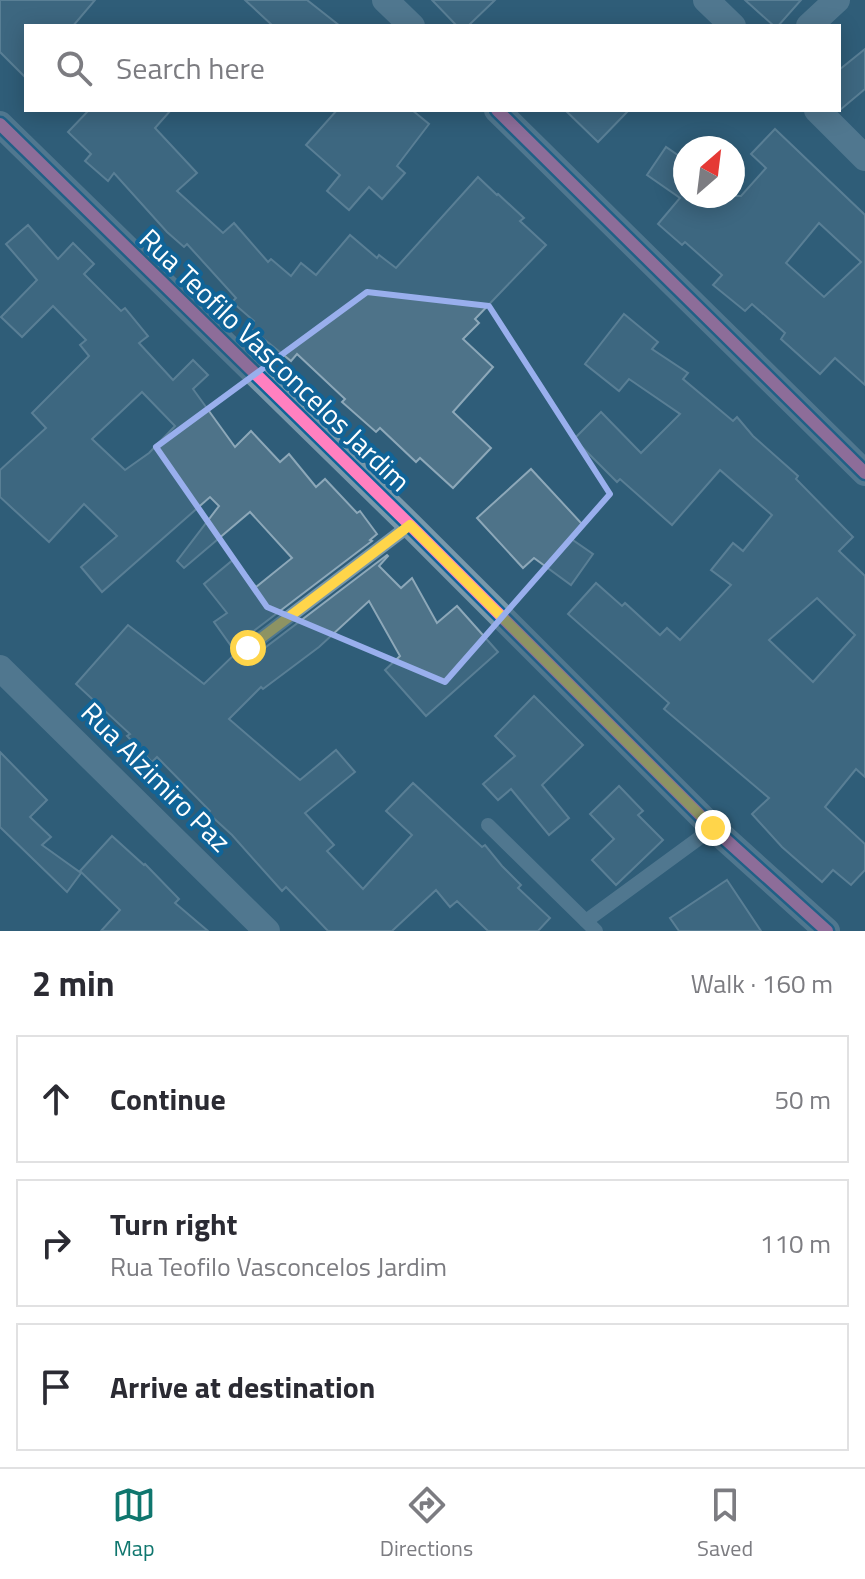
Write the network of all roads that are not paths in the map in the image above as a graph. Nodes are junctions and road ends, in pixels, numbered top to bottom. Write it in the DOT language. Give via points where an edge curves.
graph roads {
  1 [pos="385,0"];
  2 [pos="706,0"];
  3 [pos="837,0"];
  4 [pos="410,24"];
  5 [pos="731,24"];
  6 [pos="811,24"];
  7 [pos="499,112"];
  8 [pos="819,112"];
  9 [pos="0,124"];
  10 [pos="865,158"];
  11 [pos="865,473"];
  12 [pos="410,525"];
  13 [pos="248,648"];
  14 [pos="0,668"];
  15 [pos="488,825"];
  16 [pos="713,828"];
  17 [pos="591,926"];
  18 [pos="267,931"];
  19 [pos="827,931"];
  1 -- 4 [label="street"];
  2 -- 5 [label="street"];
  3 -- 6 [label="street"];
  7 -- 11 [label="street"];
  8 -- 10 [label="street"];
  9 -- 12 [label="street, Rua Teofilo Vasconcelos Jardim"];
  12 -- 13 [label="lane"];
  12 -- 16 [label="street, Rua Teofilo Vasconcelos Jardim"];
  14 -- 18 [label="street, Rua Alzimiro Paz"];
  15 -- 17 [label="lane"];
  16 -- 17 [label="lane"];
  16 -- 19 [label="street, Rua Teofilo Vasconcelos Jardim"];
}
